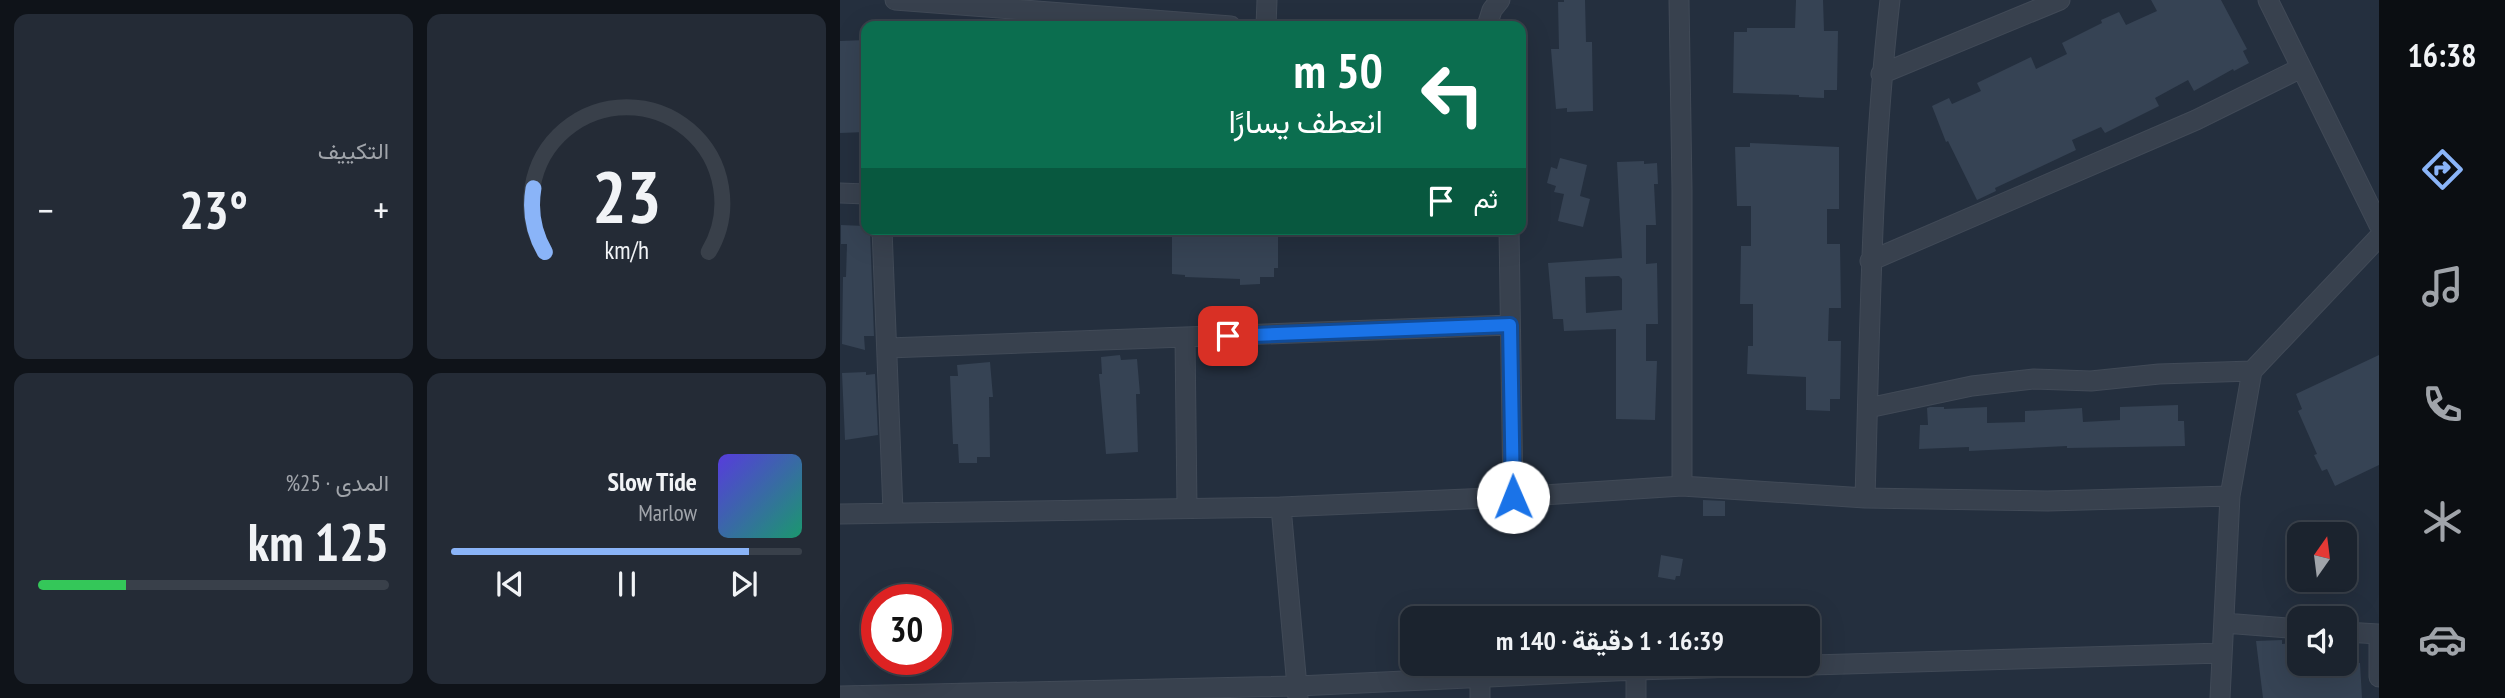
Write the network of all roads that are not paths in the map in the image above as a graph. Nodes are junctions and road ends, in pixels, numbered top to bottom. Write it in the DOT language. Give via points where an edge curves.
graph roads {
  1 [pos="907,0"];
  2 [pos="1267,0"];
  3 [pos="1500,0"];
  4 [pos="1679,0"];
  5 [pos="1890,0"];
  6 [pos="2060,0"];
  7 [pos="2268,0"];
  8 [pos="1169,21"];
  9 [pos="1266,21"];
  10 [pos="1489,21"];
  11 [pos="2301,68"];
  12 [pos="1881,74"];
  13 [pos="840,193"];
  14 [pos="861,194"];
  15 [pos="2379,225"];
  16 [pos="882,235"];
  17 [pos="1509,235"];
  18 [pos="2379,237"];
  19 [pos="1870,261"];
  20 [pos="1510,325"];
  21 [pos="1185,338"];
  22 [pos="888,348"];
  23 [pos="2252,371"];
  24 [pos="1868,408"];
  25 [pos="1682,486"];
  26 [pos="2230,496"];
  27 [pos="1513,497"];
  28 [pos="1865,498"];
  29 [pos="1186,508"];
  30 [pos="1281,508"];
  31 [pos="893,512"];
  32 [pos="840,514"];
  33 [pos="2224,623"];
  34 [pos="2287,628"];
  35 [pos="2357,633"];
  36 [pos="2379,634"];
  37 [pos="2222,653"];
  38 [pos="1820,665"];
  39 [pos="1501,676"];
  40 [pos="1636,676"];
  41 [pos="1479,677"];
  42 [pos="2379,677"];
  43 [pos="1298,692"];
  44 [pos="1128,694"];
  45 [pos="840,696"];
  46 [pos="902,696"];
  47 [pos="1480,698"];
  48 [pos="1636,698"];
  49 [pos="2220,698"];
  1 -- 8 [label="street"];
  2 -- 9 [label="street"];
  3 -- 10 [label="street"];
  4 -- 25 [label="street"];
  5 -- 12 [label="street"];
  6 -- 12 [label="street"];
  7 -- 11 [label="street"];
  11 -- 15 [label="street"];
  11 -- 19 [label="street" via="2196,120"];
  12 -- 19 [label="street"];
  13 -- 14 [label="street"];
  16 -- 22 [label="street"];
  17 -- 20 [label="street"];
  18 -- 23 [label="street"];
  19 -- 24 [label="street"];
  20 -- 21 [label="street"];
  20 -- 27 [label="street"];
  21 -- 22 [label="street"];
  21 -- 29 [label="street"];
  22 -- 31 [label="street"];
  23 -- 24 [label="street" via="2091,381 2034,379 1972,386"];
  23 -- 26 [label="street"];
  24 -- 28 [label="street"];
  25 -- 27 [label="street"];
  25 -- 28 [label="street"];
  26 -- 28 [label="street" via="2048,501"];
  26 -- 33 [label="street"];
  27 -- 30 [label="street"];
  29 -- 30 [label="street"];
  29 -- 31 [label="street"];
  30 -- 43 [label="street"];
  31 -- 32 [label="street"];
  33 -- 34 [label="street"];
  33 -- 37 [label="street"];
  35 -- 36 [label="street"];
  36 -- 42 [label="street"];
  37 -- 38 [label="street"];
  37 -- 49 [label="street"];
  39 -- 41 [label="street"];
  40 -- 48 [label="street"];
  41 -- 43 [label="street"];
  41 -- 47 [label="street"];
  43 -- 44 [label="street"];
  44 -- 46 [label="street"];
  45 -- 46 [label="street"];
}
